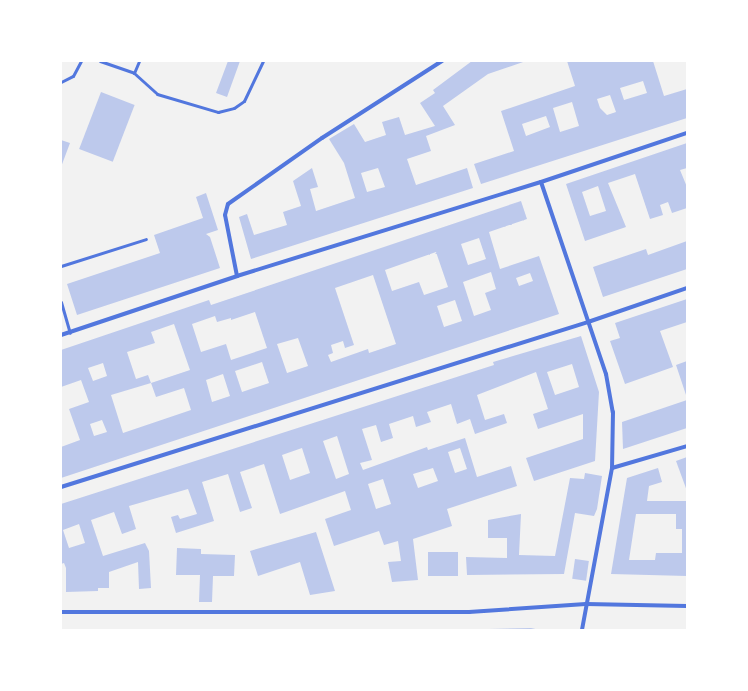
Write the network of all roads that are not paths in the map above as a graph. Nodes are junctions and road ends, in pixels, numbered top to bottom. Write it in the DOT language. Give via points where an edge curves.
graph roads {
  1 [pos="81,61"];
  2 [pos="100,61"];
  3 [pos="138,61"];
  4 [pos="263,61"];
  5 [pos="442,61"];
  6 [pos="134,73"];
  7 [pos="61,82"];
  8 [pos="687,133"];
  9 [pos="541,182"];
  10 [pos="146,239"];
  11 [pos="61,266"];
  12 [pos="237,276"];
  13 [pos="687,288"];
  14 [pos="61,302"];
  15 [pos="588,322"];
  16 [pos="70,333"];
  17 [pos="61,335"];
  18 [pos="687,446"];
  19 [pos="612,468"];
  20 [pos="61,487"];
  21 [pos="586,604"];
  22 [pos="687,606"];
  23 [pos="61,612"];
  24 [pos="582,630"];
  1 -- 7 [label="lane" via="73,76"];
  2 -- 6 [label="lane"];
  3 -- 6 [label="lane"];
  4 -- 6 [label="lane" via="240,105 218,112 157,94"];
  5 -- 12 [label="street" via="322,138 228,204 225,215"];
  8 -- 9 [label="street"];
  9 -- 12 [label="street"];
  9 -- 15 [label="street"];
  10 -- 11 [label="lane"];
  12 -- 16 [label="street"];
  13 -- 15 [label="street"];
  14 -- 16 [label="lane"];
  15 -- 19 [label="street" via="606,374 613,412"];
  15 -- 20 [label="street"];
  16 -- 17 [label="street"];
  18 -- 19 [label="street"];
  19 -- 21 [label="street"];
  21 -- 22 [label="street"];
  21 -- 23 [label="street" via="469,612"];
  21 -- 24 [label="street"];
}
